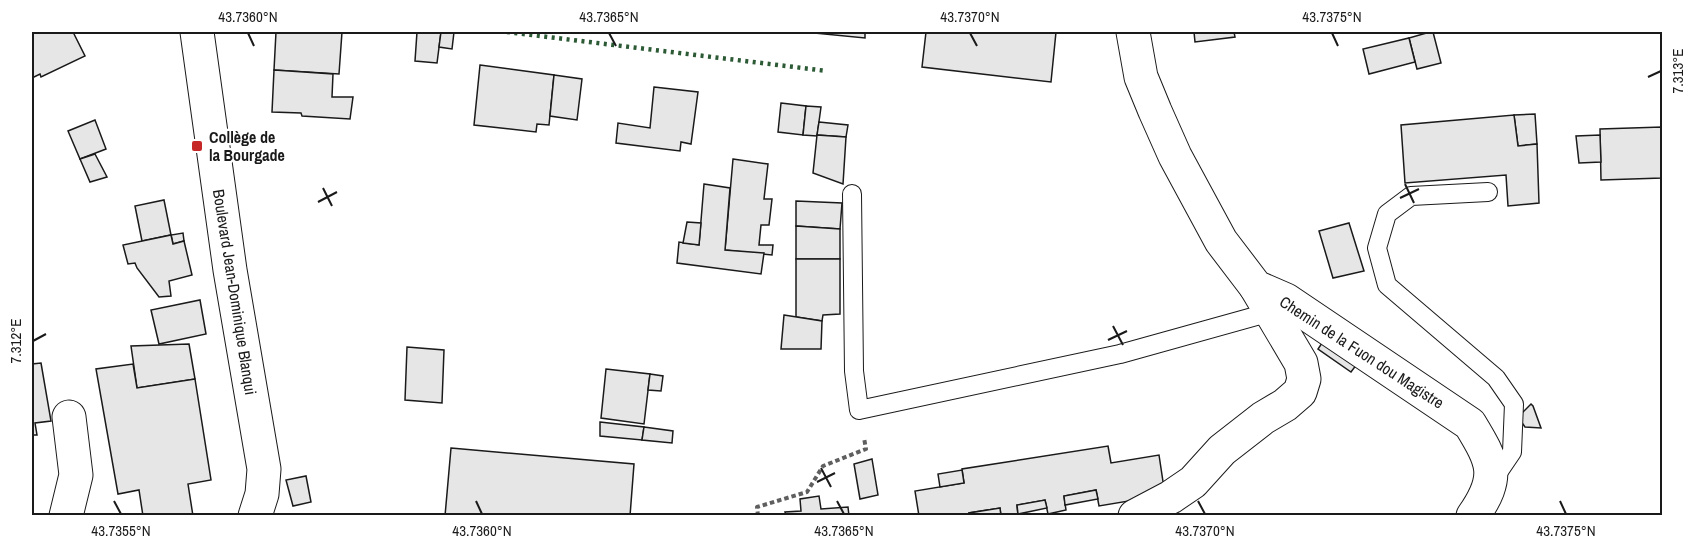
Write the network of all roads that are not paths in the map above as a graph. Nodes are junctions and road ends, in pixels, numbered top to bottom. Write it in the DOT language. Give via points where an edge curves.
graph roads {
  1 [pos="197,32"];
  2 [pos="1132,32"];
  3 [pos="1488,192"];
  4 [pos="852,194"];
  5 [pos="1264,300"];
  6 [pos="69,417"];
  7 [pos="1491,484"];
  8 [pos="66,516"];
  9 [pos="255,516"];
  10 [pos="1135,516"];
  11 [pos="1473,516"];
  1 -- 9 [label="street, Boulevard Jean-Dominique Blanqui" via="230,270 264,469"];
  2 -- 5 [label="street, Chemin de la Fuon dou Magistre" via="1141,77 1175,156 1221,241"];
  3 -- 7 [label="lane" via="1411,196 1387,214 1377,248 1387,285 1496,378 1514,404 1512,452"];
  4 -- 5 [label="lane" via="854,370 859,411 1120,354"];
  5 -- 7 [label="street, Chemin de la Fuon dou Magistre" via="1286,300 1470,424 1487,453"];
  5 -- 10 [label="street" via="1300,363 1304,379 1300,392 1222,450 1193,482"];
  6 -- 8 [label="street" via="76,475"];
  7 -- 11 [label="street"];
}
